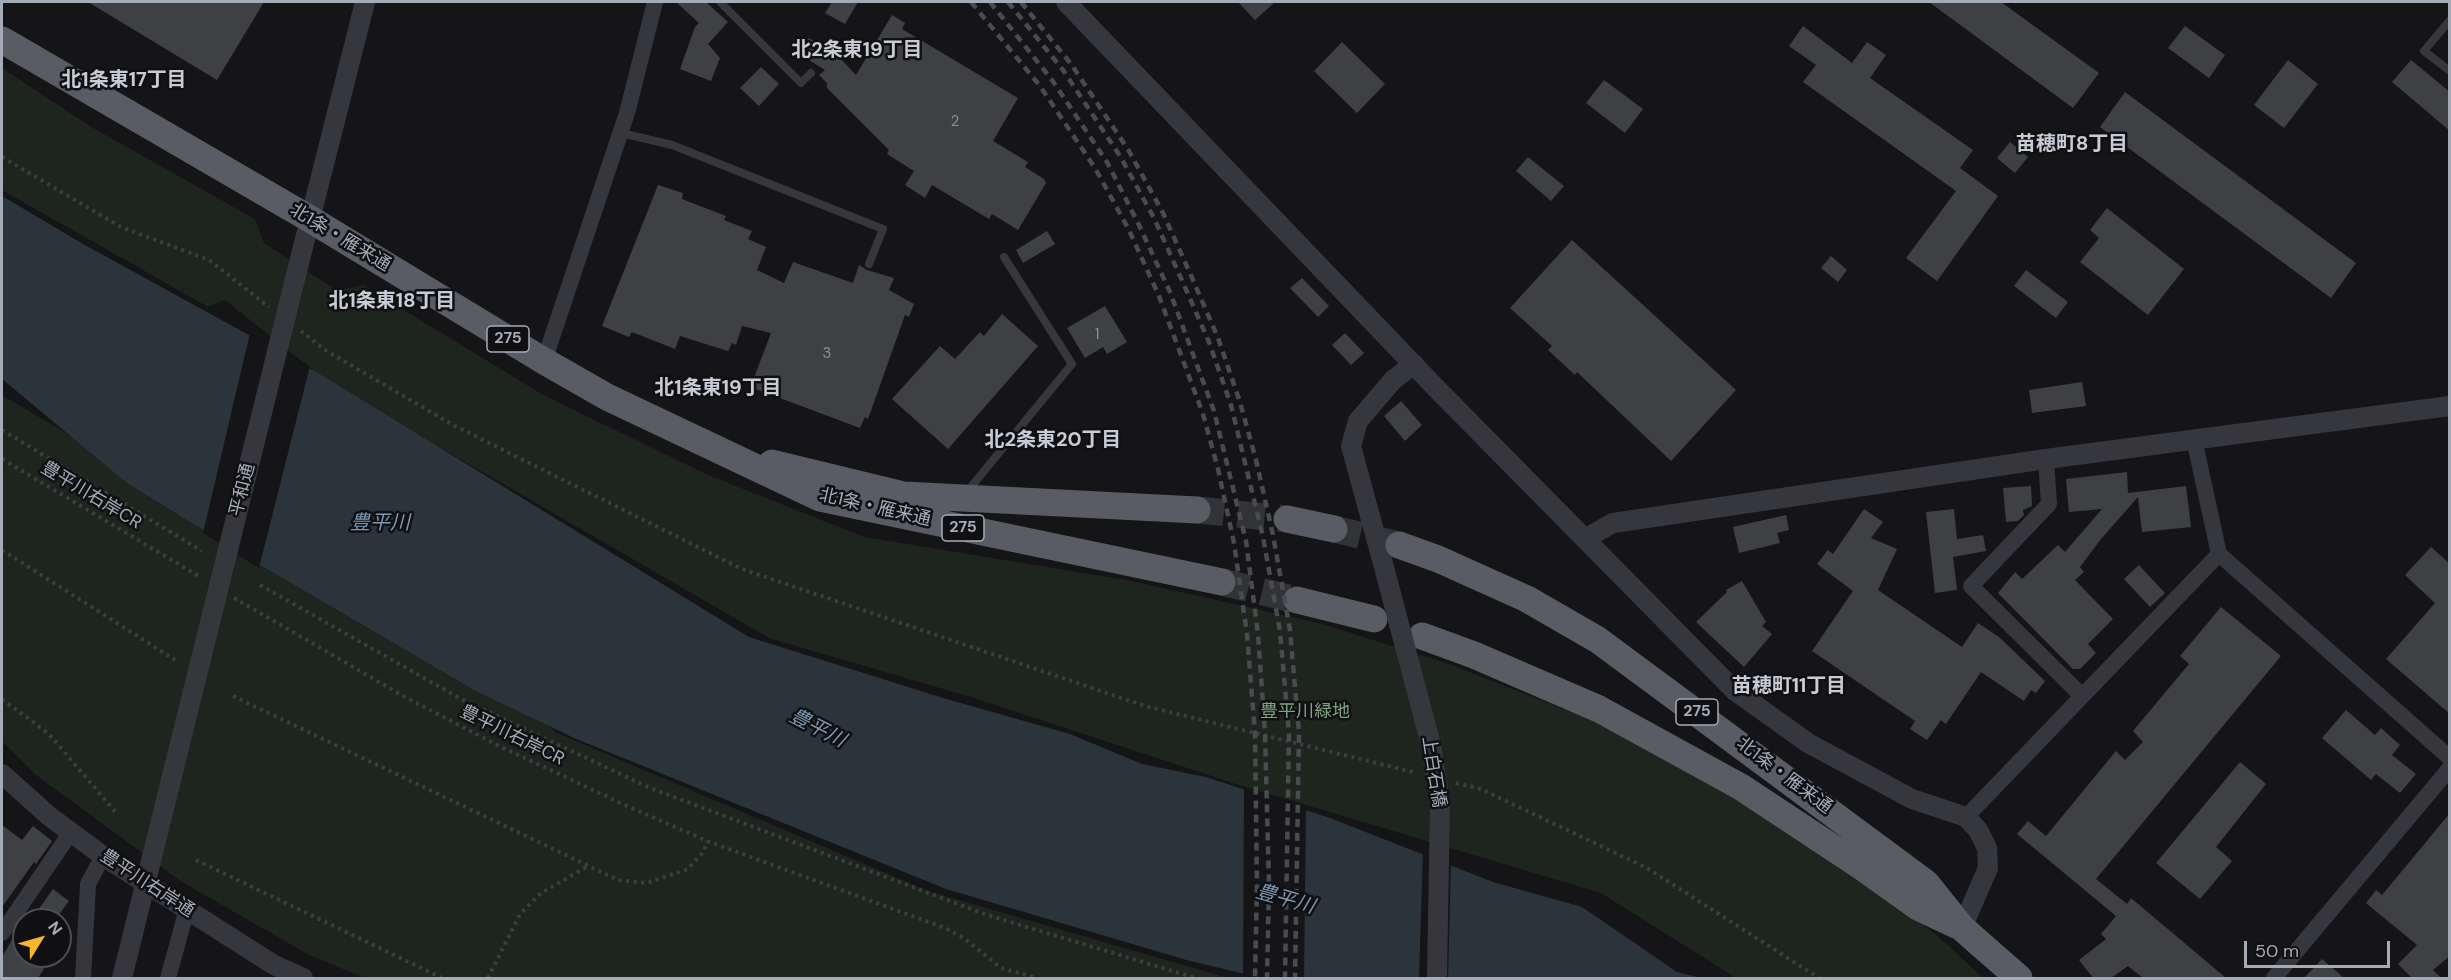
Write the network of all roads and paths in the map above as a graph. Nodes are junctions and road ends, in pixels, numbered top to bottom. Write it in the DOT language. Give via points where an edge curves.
graph roads {
  1 [pos="365,2"];
  2 [pos="655,2"];
  3 [pos="720,2"];
  4 [pos="1066,2"];
  5 [pos="2450,20"];
  6 [pos="2,40"];
  7 [pos="2450,71"];
  8 [pos="811,73"];
  9 [pos="621,133"];
  10 [pos="2,157"];
  11 [pos="310,219"];
  12 [pos="1004,257"];
  13 [pos="869,264"];
  14 [pos="272,309"];
  15 [pos="298,330"];
  16 [pos="544,361"];
  17 [pos="1413,364"];
  18 [pos="2450,406"];
  19 [pos="2,430"];
  20 [pos="2193,439"];
  21 [pos="712,448"];
  22 [pos="2,459"];
  23 [pos="2046,459"];
  24 [pos="962,498"];
  25 [pos="1197,510"];
  26 [pos="1287,519"];
  27 [pos="1334,529"];
  28 [pos="1586,538"];
  29 [pos="1399,545"];
  30 [pos="2,550"];
  31 [pos="202,551"];
  32 [pos="2219,554"];
  33 [pos="208,582"];
  34 [pos="1222,582"];
  35 [pos="260,585"];
  36 [pos="228,594"];
  37 [pos="1297,600"];
  38 [pos="1374,619"];
  39 [pos="1422,636"];
  40 [pos="175,660"];
  41 [pos="234,696"];
  42 [pos="2082,696"];
  43 [pos="2,699"];
  44 [pos="2450,758"];
  45 [pos="2450,768"];
  46 [pos="2,774"];
  47 [pos="1423,775"];
  48 [pos="1446,781"];
  49 [pos="118,815"];
  50 [pos="1966,817"];
  51 [pos="71,832"];
  52 [pos="707,841"];
  53 [pos="103,856"];
  54 [pos="196,860"];
  55 [pos="588,866"];
  56 [pos="187,909"];
  57 [pos="1962,928"];
  58 [pos="2,933"];
  59 [pos="83,978"];
  60 [pos="122,978"];
  61 [pos="168,978"];
  62 [pos="303,978"];
  63 [pos="442,978"];
  64 [pos="488,978"];
  65 [pos="1037,978"];
  66 [pos="1196,978"];
  67 [pos="1437,978"];
  68 [pos="1819,978"];
  69 [pos="2019,978"];
  70 [pos="2274,978"];
  1 -- 11 [label="street, 平和通"];
  2 -- 16 [label="street" via="627,113"];
  3 -- 8 [label="lane" via="801,83"];
  4 -- 17 [label="street"];
  5 -- 7 [label="lane" via="2424,51"];
  6 -- 11 [label="highway, 北1条・雁来通 / 275"];
  9 -- 13 [label="lane" via="672,145 883,229"];
  10 -- 14 [label="path" via="121,227 209,260"];
  11 -- 16 [label="highway, 北1条・雁来通 / 275"];
  11 -- 60 [label="street, 平和通, bridge"];
  12 -- 24 [label="lane" via="1072,364"];
  15 -- 47 [label="path" via="453,425 742,569 1145,706"];
  16 -- 21 [label="highway, 北1条・雁来通 / 275"];
  17 -- 28 [label="street"];
  17 -- 67 [label="street, 上白石橋, bridge" via="1393,380 1358,421 1351,446 1431,745 1440,802"];
  18 -- 20 [label="street"];
  19 -- 31 [label="path"];
  20 -- 23 [label="street"];
  20 -- 32 [label="street"];
  21 -- 24 [label="highway, 北1条・雁来通 / 275" via="904,495"];
  21 -- 34 [label="highway, 北1条・雁来通 / 275" via="820,498"];
  22 -- 33 [label="path, 豊平川右岸CR"];
  23 -- 28 [label="street" via="1613,523"];
  23 -- 42 [label="street" via="2049,504 1971,586"];
  24 -- 25 [label="highway, 北1条・雁来通 / 275"];
  26 -- 27 [label="highway"];
  28 -- 50 [label="street" via="1734,690 1808,743 1912,799"];
  29 -- 57 [label="highway, 北1条・雁来通 / 275" via="1527,599 1598,640 1926,883"];
  30 -- 40 [label="path"];
  32 -- 42 [label="street"];
  32 -- 44 [label="street"];
  35 -- 66 [label="path" via="462,699 650,788 987,915"];
  36 -- 52 [label="path, 豊平川右岸CR" via="487,740"];
  37 -- 38 [label="highway"];
  39 -- 57 [label="highway, 北1条・雁来通 / 275" via="1599,709 1741,787 1918,907"];
  41 -- 55 [label="path"];
  42 -- 50 [label="street"];
  43 -- 49 [label="path" via="49,734"];
  45 -- 70 [label="street"];
  46 -- 51 [label="street, 豊平川右岸通"];
  48 -- 68 [label="path" via="1481,789 1647,868"];
  50 -- 57 [label="street" via="1987,848 1988,868"];
  51 -- 53 [label="street, 豊平川右岸通"];
  51 -- 58 [label="street"];
  52 -- 55 [label="path" via="705,851 688,869 647,883 618,880"];
  52 -- 65 [label="path, 豊平川右岸CR" via="945,928 1001,968"];
  53 -- 56 [label="street, 豊平川右岸通"];
  53 -- 59 [label="street" via="88,884"];
  54 -- 63 [label="path"];
  55 -- 64 [label="path" via="541,893 520,914"];
  56 -- 61 [label="street"];
  56 -- 62 [label="street, 豊平川右岸通" via="274,966"];
  57 -- 69 [label="highway, 北1条・雁来通 / 275"];
}
